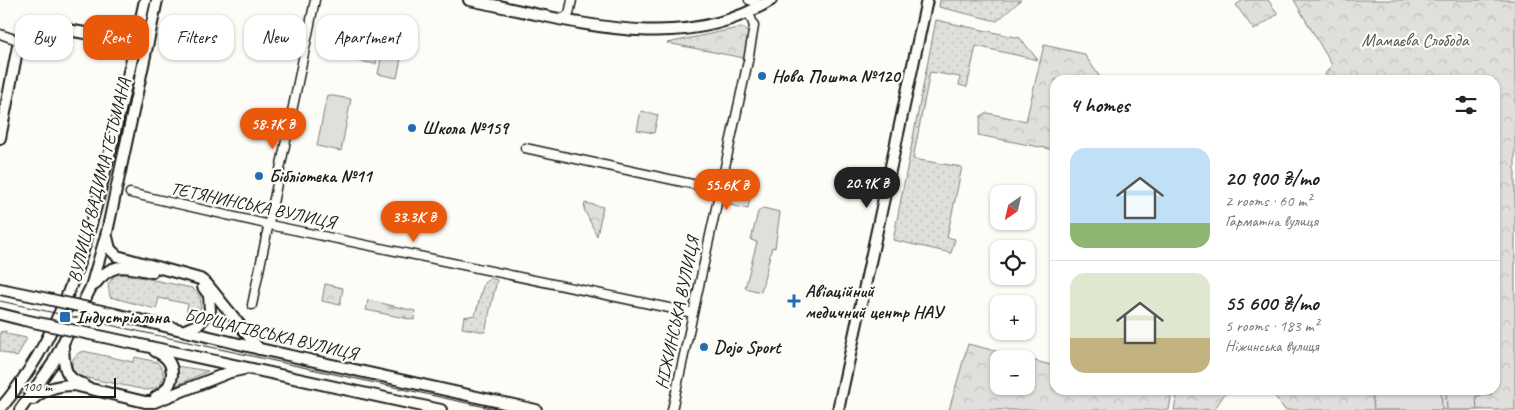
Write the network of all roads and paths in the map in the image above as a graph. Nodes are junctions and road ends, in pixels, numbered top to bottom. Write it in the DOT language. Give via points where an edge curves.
graph roads {
  1 [pos="145,0"];
  2 [pos="157,0"];
  3 [pos="314,0"];
  4 [pos="473,0"];
  5 [pos="572,0"];
  6 [pos="749,0"];
  7 [pos="927,0"];
  8 [pos="767,3"];
  9 [pos="749,13"];
  10 [pos="142,15"];
  11 [pos="560,20"];
  12 [pos="0,34"];
  13 [pos="15,39"];
  14 [pos="15,54"];
  15 [pos="132,60"];
  16 [pos="0,138"];
  17 [pos="525,148"];
  18 [pos="720,190"];
  19 [pos="130,193"];
  20 [pos="270,225"];
  21 [pos="106,232"];
  22 [pos="91,288"];
  23 [pos="0,289"];
  24 [pos="252,305"];
  25 [pos="694,313"];
  26 [pos="0,314"];
  27 [pos="20,318"];
  28 [pos="0,320"];
  29 [pos="185,330"];
  30 [pos="143,345"];
  31 [pos="63,346"];
  32 [pos="260,349"];
  33 [pos="249,368"];
  34 [pos="5,399"];
  35 [pos="0,408"];
  36 [pos="21,410"];
  37 [pos="441,410"];
  38 [pos="536,410"];
  39 [pos="672,410"];
  40 [pos="838,410"];
  1 -- 10 [label="main road, ВУЛИЦЯ ВАДИМА ГЕТЬМАНА"];
  2 -- 21 [label="main road, ВУЛИЦЯ ВАДИМА ГЕТЬМАНА"];
  3 -- 20 [label="street"];
  4 -- 11 [label="main road"];
  5 -- 11 [label="street" via="569,14"];
  6 -- 8 [label="street"];
  7 -- 40 [label="main road"];
  8 -- 9 [label="main road"];
  9 -- 11 [label="main road" via="716,24 661,31 618,30"];
  9 -- 18 [label="street, НІЖИНСЬКА ВУЛИЦЯ" via="754,26"];
  12 -- 13 [label="street"];
  14 -- 16 [label="main road"];
  15 -- 34 [label="main road, ВУЛИЦЯ ВАДИМА ГЕТЬМАНА" via="92,226 74,282 42,348"];
  17 -- 18 [label="street"];
  18 -- 25 [label="street, НІЖИНСЬКА ВУЛИЦЯ"];
  19 -- 20 [label="street, ТЕТЯНИНСЬКА ВУЛИЦЯ"];
  20 -- 24 [label="street"];
  20 -- 25 [label="street, ТЕТЯНИНСЬКА ВУЛИЦЯ"];
  21 -- 22 [label="main road, ВУЛИЦЯ ВАДИМА ГЕТЬМАНА"];
  21 -- 32 [label="main road" via="107,243 117,256 193,276 207,284"];
  22 -- 29 [label="main road" via="105,272 125,266 199,284 209,296 210,311 200,324"];
  22 -- 31 [label="main road, ВУЛИЦЯ ВАДИМА ГЕТЬМАНА"];
  23 -- 29 [label="main road, БОРЩАГІВСЬКА ВУЛИЦЯ, bridge"];
  25 -- 39 [label="street, НІЖИНСЬКА ВУЛИЦЯ"];
  26 -- 27 [label="main road, БОРЩАГІВСЬКА ВУЛИЦЯ"];
  27 -- 28 [label="main road"];
  27 -- 30 [label="main road, БОРЩАГІВСЬКА ВУЛИЦЯ, bridge"];
  29 -- 32 [label="main road, БОРЩАГІВСЬКА ВУЛИЦЯ"];
  30 -- 31 [label="main road" via="160,353 171,364 172,380 164,393 149,398 78,383 64,368"];
  30 -- 33 [label="main road, БОРЩАГІВСЬКА ВУЛИЦЯ"];
  31 -- 36 [label="main road, ВУЛИЦЯ ВАДИМА ГЕТЬМАНА"];
  32 -- 38 [label="main road, БОРЩАГІВСЬКА ВУЛИЦЯ"];
  33 -- 36 [label="main road" via="230,372 154,402 63,385 43,392"];
  33 -- 37 [label="main road, БОРЩАГІВСЬКА ВУЛИЦЯ"];
  34 -- 35 [label="main road, ВУЛИЦЯ ВАДИМА ГЕТЬМАНА"];
}
